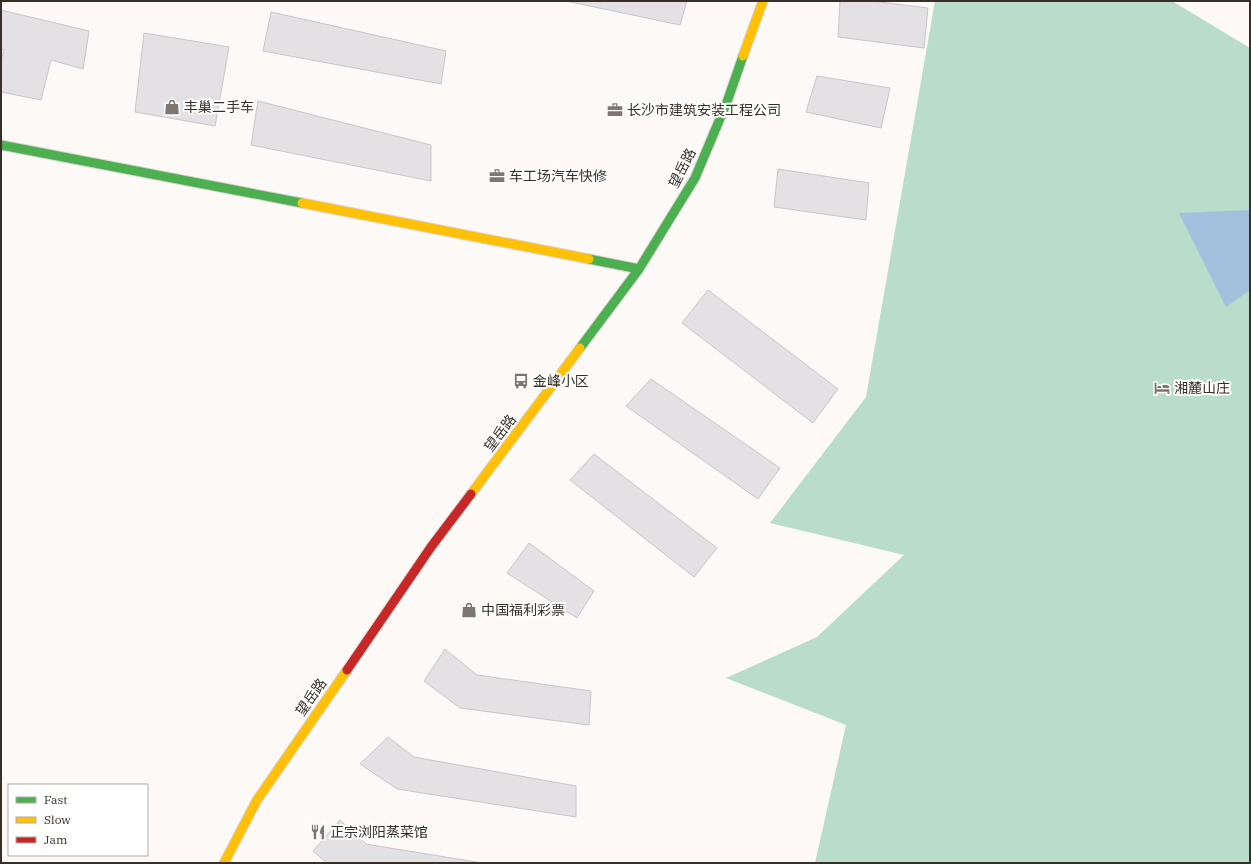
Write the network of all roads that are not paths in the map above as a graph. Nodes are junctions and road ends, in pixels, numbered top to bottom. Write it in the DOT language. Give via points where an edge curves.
graph roads {
  1 [pos="763,1"];
  2 [pos="1,145"];
  3 [pos="639,269"];
  4 [pos="224,863"];
  1 -- 3 [label="street, 望岳路" via="728,102 695,178"];
  2 -- 3 [label="street"];
  3 -- 4 [label="street, 望岳路" via="431,547 257,800"];
}
